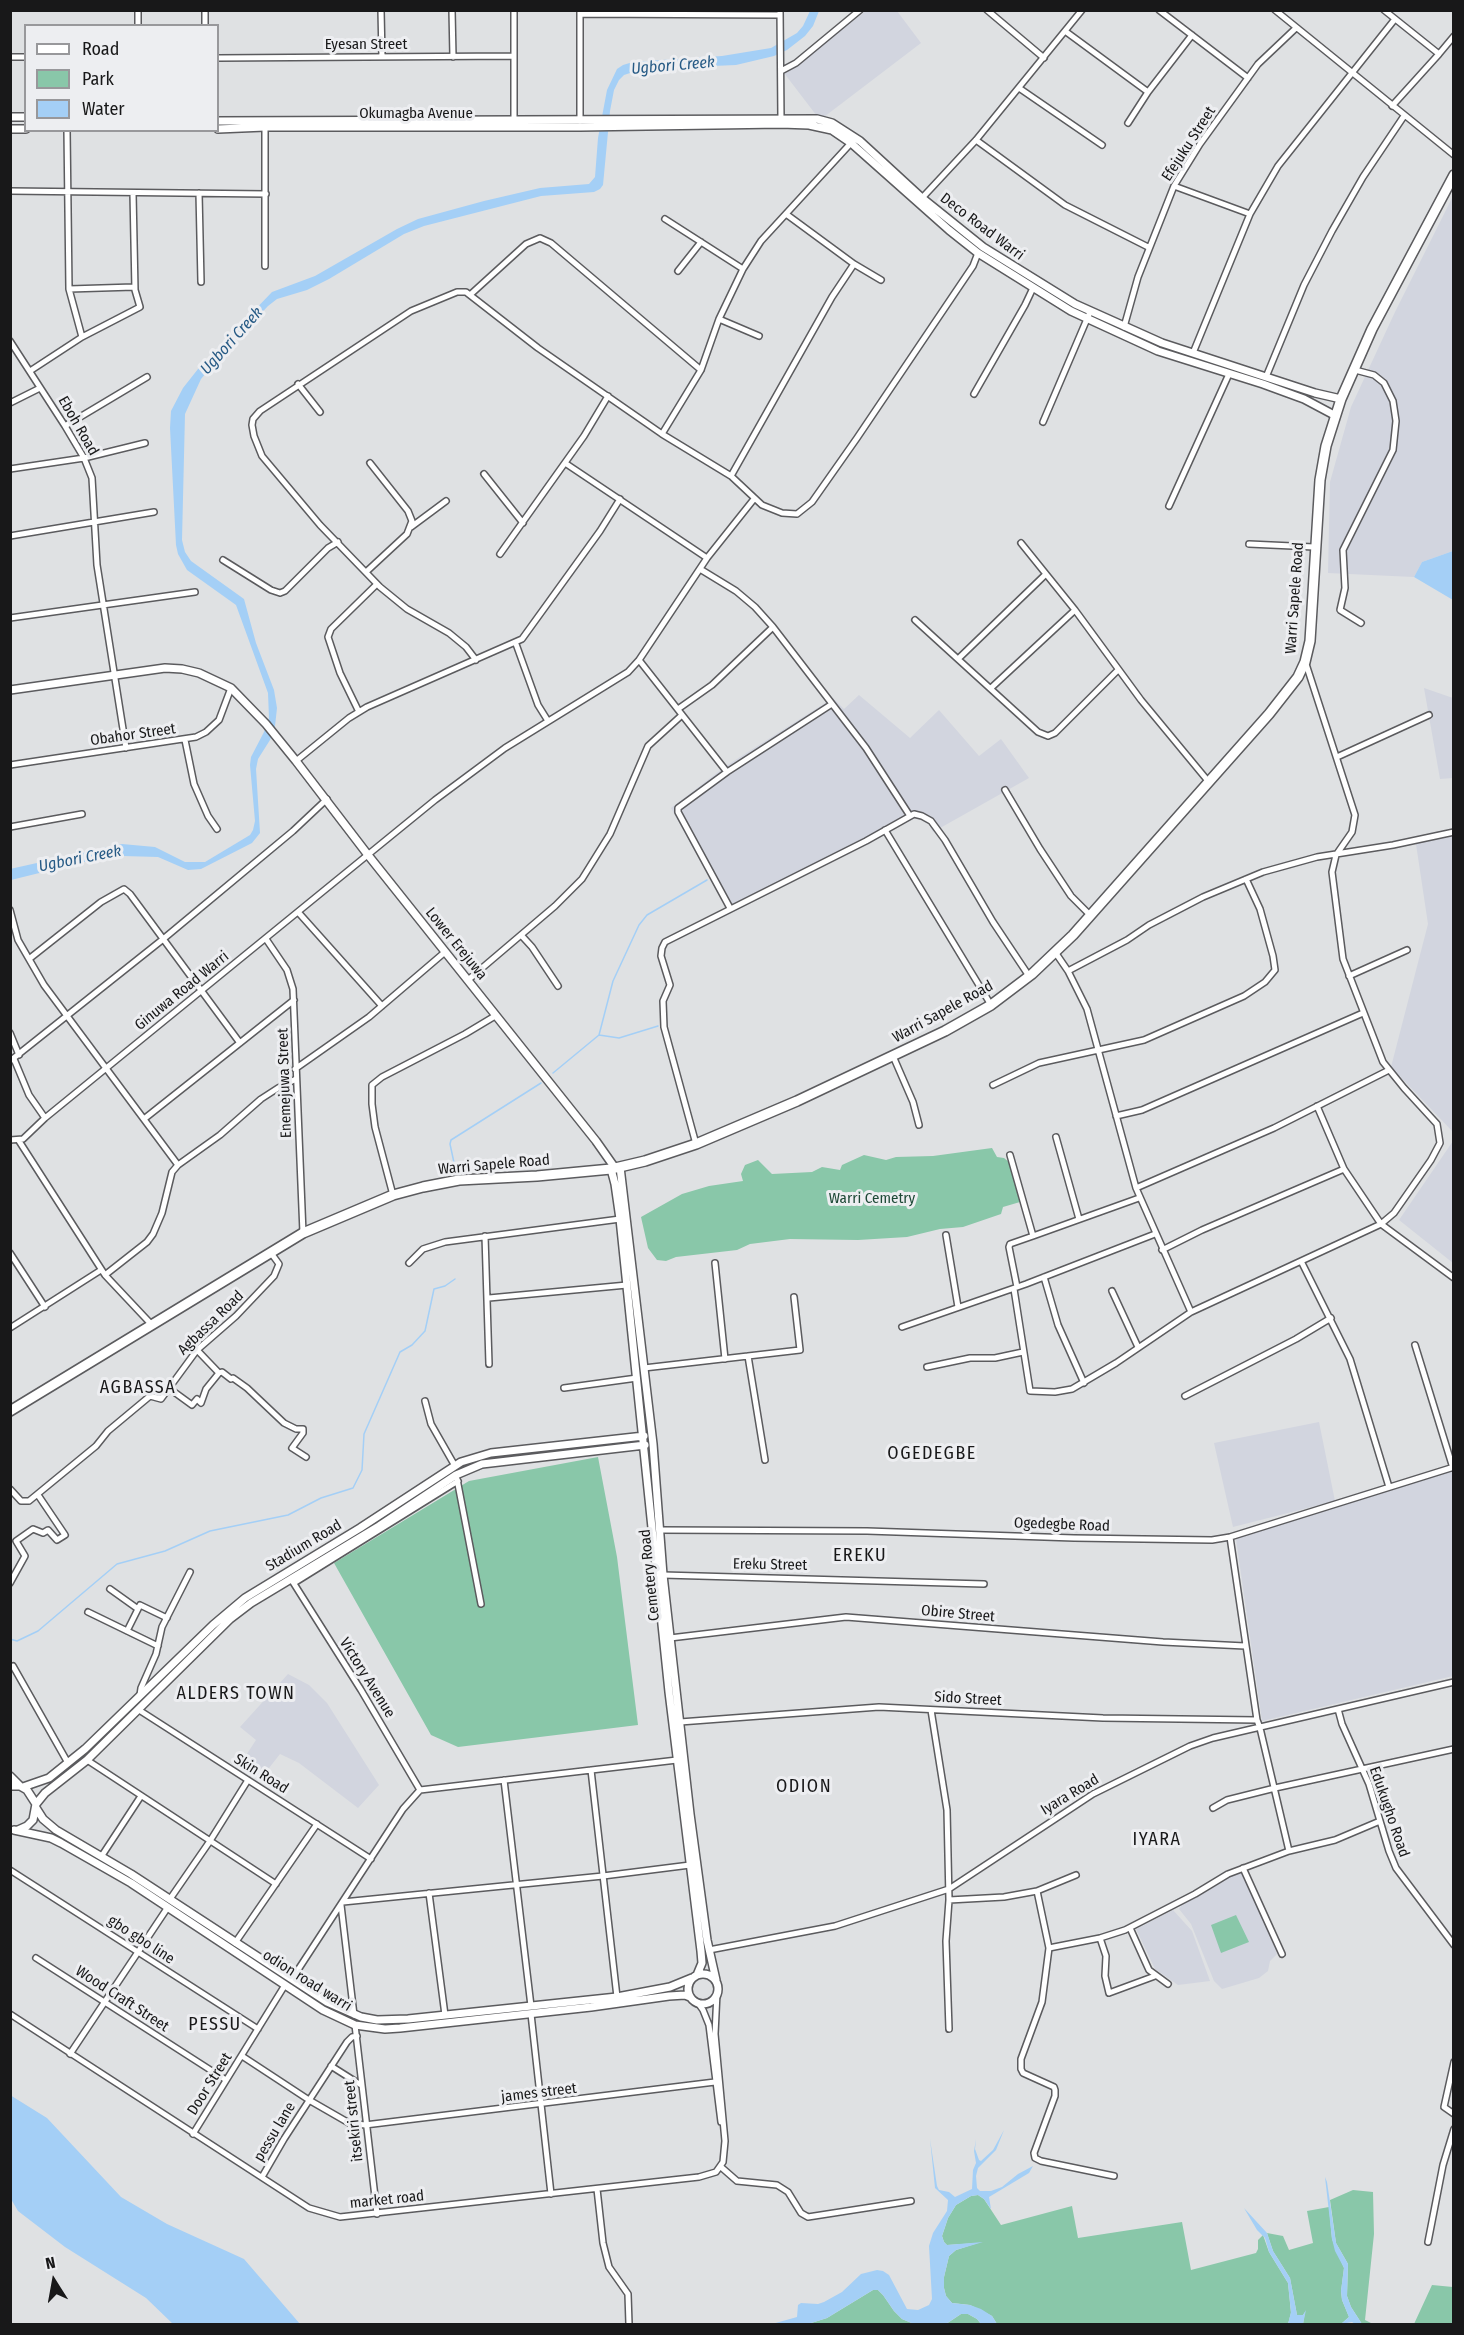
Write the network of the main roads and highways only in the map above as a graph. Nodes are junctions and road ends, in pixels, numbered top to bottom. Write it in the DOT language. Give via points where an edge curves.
graph roads {
  1 [pos="219,121"];
  2 [pos="594,123"];
  3 [pos="612,123"];
  4 [pos="219,129"];
  5 [pos="1454,175"];
  6 [pos="1088,315"];
  7 [pos="1341,399"];
  8 [pos="1336,416"];
  9 [pos="10,690"];
  10 [pos="615,1168"];
  11 [pos="10,1412"];
  12 [pos="652,1436"];
  13 [pos="642,1437"];
  14 [pos="652,1444"];
  15 [pos="643,1445"];
  16 [pos="10,1776"];
  17 [pos="10,1786"];
  18 [pos="21,1787"];
  19 [pos="36,1806"];
  20 [pos="12,1830"];
  21 [pos="169,1903"];
  22 [pos="695,1976"];
  23 [pos="716,1980"];
  24 [pos="690,1997"];
  25 [pos="531,2010"];
  1 -- 2 [label="main road, Okumagba Avenue"];
  2 -- 3 [label="main road, Okumagba Avenue"];
  2 -- 4 [label="main road, Okumagba Avenue"];
  3 -- 6 [label="main road, Deco Road Warri" via="809,125 832,130 978,253 1032,288"];
  3 -- 6 [label="main road, Deco Road Warri" via="781,119 832,123 860,141 922,198 1000,259"];
  5 -- 7 [label="highway, Warri Sapele Road" via="1372,329"];
  6 -- 7 [label="main road, Deco Road Warri"];
  6 -- 8 [label="main road, Deco Road Warri" via="1158,351 1304,399"];
  7 -- 8 [label="highway, Warri Sapele Road"];
  8 -- 10 [label="highway, Warri Sapele Road" via="1320,480 1310,641 1298,677 1055,952 991,1005 945,1031 759,1118 696,1144"];
  9 -- 10 [label="main road, Lower Erejuwa" via="148,670 182,669 231,688 327,799"];
  10 -- 11 [label="highway, Warri Sapele Road" via="459,1180 393,1195 303,1233"];
  10 -- 12 [label="main road, Cemetery Road"];
  10 -- 13 [label="main road, Cemetery Road"];
  12 -- 13 [label="main road, Stadium Road"];
  12 -- 14 [label="main road, Cemetery Road"];
  13 -- 15 [label="main road, Cemetery Road"];
  13 -- 18 [label="main road, Stadium Road" via="492,1453 455,1466 246,1598 68,1763 41,1782"];
  14 -- 15 [label="main road, Stadium Road"];
  14 -- 23 [label="main road, Cemetery Road" via="680,1722"];
  15 -- 19 [label="main road, Stadium Road" via="471,1468 293,1581 251,1603 216,1631 87,1760 45,1793"];
  15 -- 22 [label="main road, Cemetery Road" via="702,1963"];
  16 -- 18 [label="main road, odion road warri"];
  17 -- 18 [label="main road"];
  18 -- 19 [label="main road, odion road warri" via="32,1794"];
  19 -- 20 [label="main road, Stadium Road" via="30,1823"];
  19 -- 21 [label="main road, odion road warri" via="56,1830"];
  20 -- 21 [label="main road, odion road warri" via="51,1838"];
  21 -- 25 [label="main road, odion road warri" via="354,2015 377,2020"];
  21 -- 25 [label="main road, odion road warri" via="323,2010 355,2025 400,2028"];
  22 -- 23 [label="main road" via="707,1974"];
  22 -- 24 [label="main road" via="688,1989"];
  22 -- 25 [label="main road, odion road warri" via="670,1987 617,1998"];
  23 -- 24 [label="main road" via="717,1993 712,2001 698,2003"];
  24 -- 25 [label="main road, odion road warri"];
}
